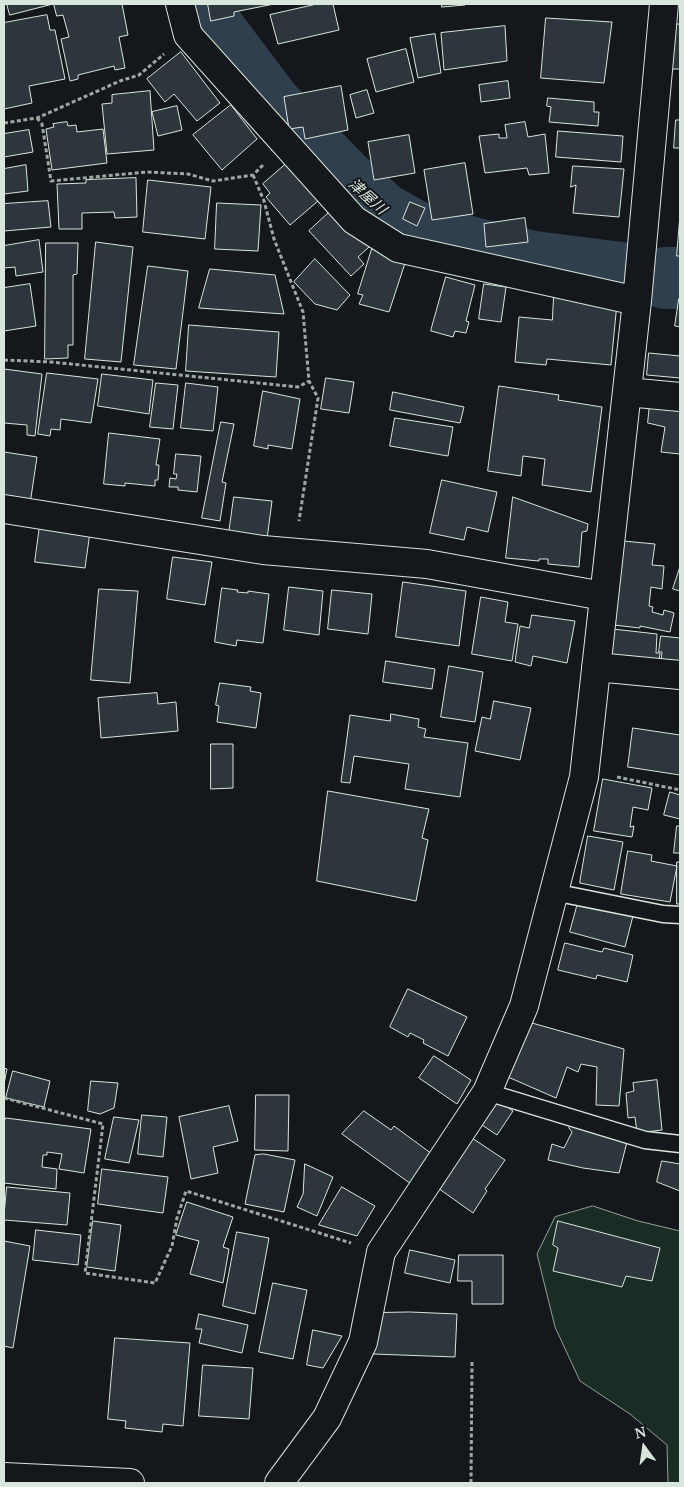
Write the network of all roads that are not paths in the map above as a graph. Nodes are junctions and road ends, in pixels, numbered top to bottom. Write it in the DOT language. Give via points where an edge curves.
graph roads {
  1 [pos="180,4"];
  2 [pos="664,4"];
  3 [pos="637,301"];
  4 [pos="627,392"];
  5 [pos="680,398"];
  6 [pos="4,510"];
  7 [pos="603,596"];
  8 [pos="596,668"];
  9 [pos="680,675"];
  10 [pos="553,892"];
  11 [pos="680,915"];
  12 [pos="487,1092"];
  13 [pos="680,1144"];
  14 [pos="4,1477"];
  15 [pos="130,1483"];
  16 [pos="279,1483"];
  1 -- 3 [label="street" via="188,34 354,220 398,248"];
  2 -- 3 [label="street"];
  3 -- 4 [label="street"];
  4 -- 5 [label="street"];
  4 -- 7 [label="street"];
  6 -- 7 [label="street" via="294,553 427,564"];
  7 -- 8 [label="street"];
  8 -- 9 [label="street"];
  8 -- 10 [label="street" via="584,776"];
  10 -- 11 [label="lane"];
  10 -- 12 [label="street" via="524,1006"];
  12 -- 13 [label="lane" via="645,1140"];
  12 -- 16 [label="street" via="381,1252 363,1342 327,1418"];
  14 -- 15 [label="street"];
}
